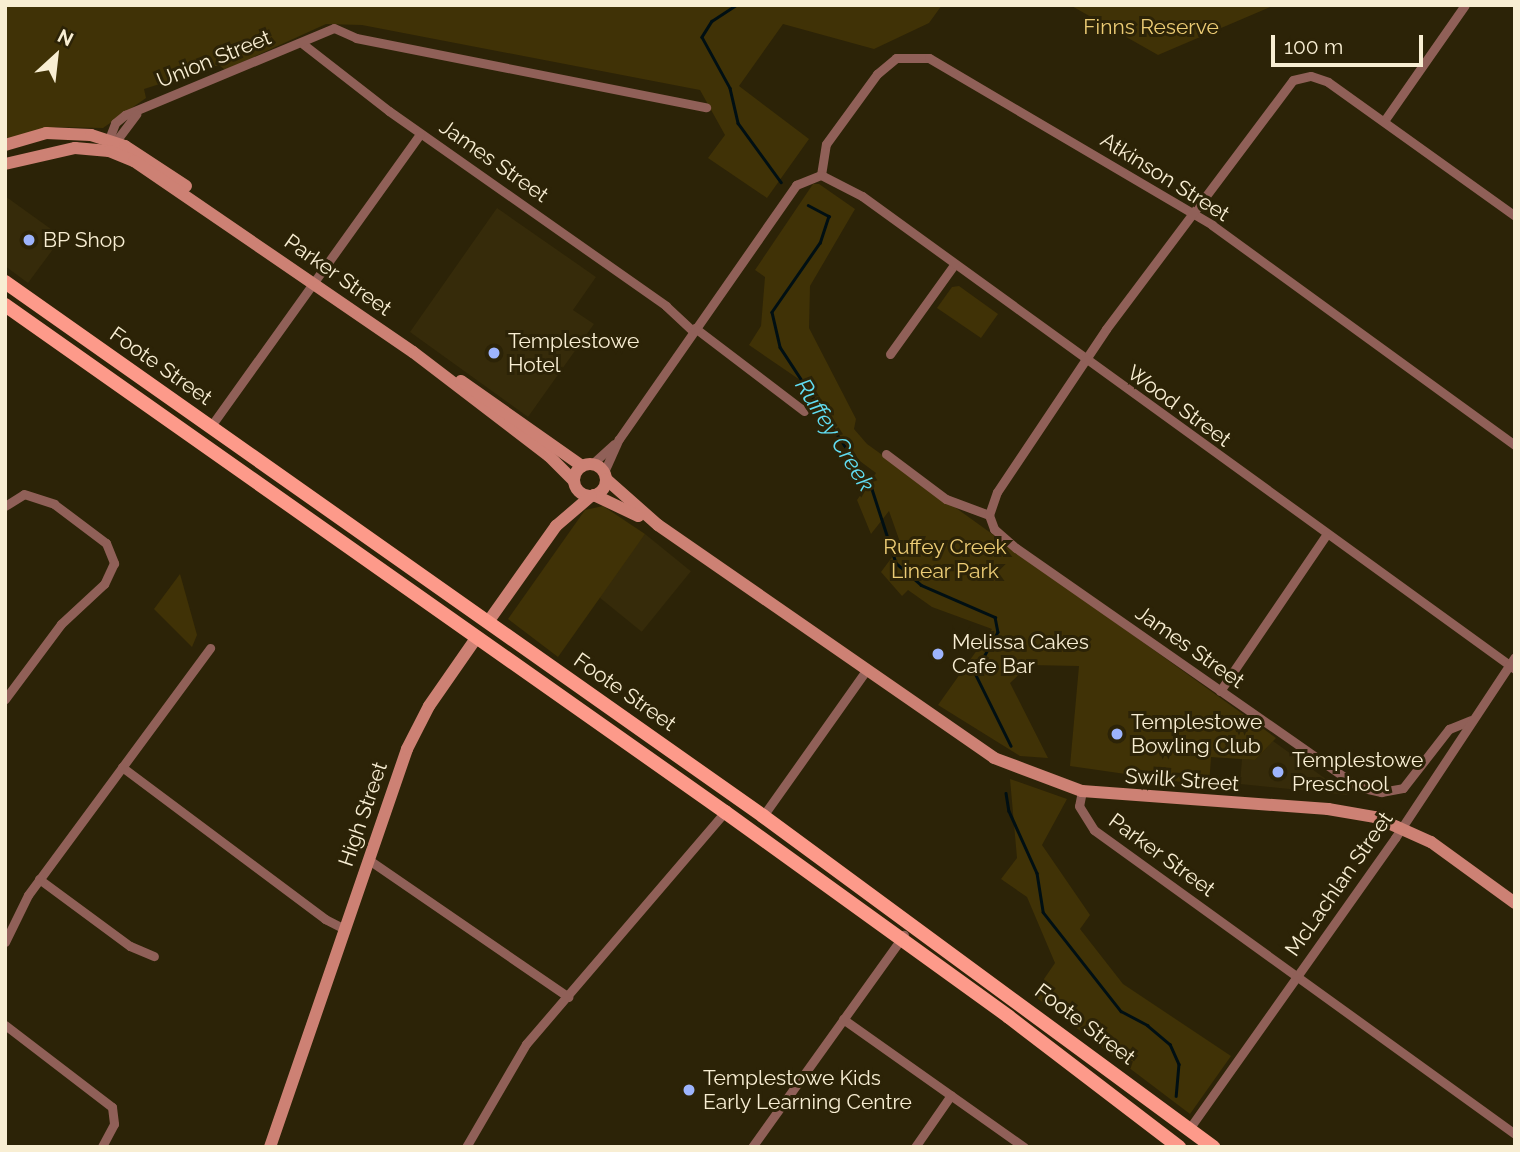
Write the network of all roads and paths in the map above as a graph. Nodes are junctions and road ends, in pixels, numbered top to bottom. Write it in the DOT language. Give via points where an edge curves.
graph roads {
  1 [pos="1465,5"];
  2 [pos="303,44"];
  3 [pos="706,107"];
  4 [pos="1384,121"];
  5 [pos="420,134"];
  6 [pos="111,144"];
  7 [pos="5,145"];
  8 [pos="5,164"];
  9 [pos="821,175"];
  10 [pos="1193,214"];
  11 [pos="1515,216"];
  12 [pos="954,265"];
  13 [pos="5,282"];
  14 [pos="313,282"];
  15 [pos="5,305"];
  16 [pos="695,328"];
  17 [pos="413,352"];
  18 [pos="890,354"];
  19 [pos="1086,360"];
  20 [pos="804,411"];
  21 [pos="211,426"];
  22 [pos="619,439"];
  23 [pos="1515,445"];
  24 [pos="886,454"];
  25 [pos="587,465"];
  26 [pos="605,476"];
  27 [pos="575,483"];
  28 [pos="593,496"];
  29 [pos="5,506"];
  30 [pos="989,515"];
  31 [pos="658,525"];
  32 [pos="556,527"];
  33 [pos="1326,535"];
  34 [pos="488,622"];
  35 [pos="477,637"];
  36 [pos="210,648"];
  37 [pos="1513,664"];
  38 [pos="865,672"];
  39 [pos="1220,691"];
  40 [pos="5,699"];
  41 [pos="1471,720"];
  42 [pos="122,767"];
  43 [pos="1082,791"];
  44 [pos="725,812"];
  45 [pos="764,816"];
  46 [pos="1402,826"];
  47 [pos="369,860"];
  48 [pos="39,879"];
  49 [pos="1515,904"];
  50 [pos="912,923"];
  51 [pos="345,929"];
  52 [pos="901,939"];
  53 [pos="5,942"];
  54 [pos="154,956"];
  55 [pos="1296,975"];
  56 [pos="568,998"];
  57 [pos="843,1018"];
  58 [pos="5,1025"];
  59 [pos="951,1095"];
  60 [pos="1189,1129"];
  61 [pos="1515,1134"];
  62 [pos="1178,1146"];
  63 [pos="102,1147"];
  64 [pos="270,1147"];
  65 [pos="466,1147"];
  66 [pos="752,1147"];
  67 [pos="915,1147"];
  68 [pos="1024,1147"];
  69 [pos="1213,1147"];
  1 -- 4 [label="street"];
  2 -- 3 [label="street, Union Street" via="334,28 356,37"];
  2 -- 5 [label="street, James Street"];
  2 -- 6 [label="street, Union Street" via="140,110"];
  4 -- 10 [label="street" via="1328,82 1302,77 1286,87"];
  4 -- 11 [label="street"];
  5 -- 14 [label="street"];
  5 -- 16 [label="street, James Street"];
  6 -- 7 [label="main road" via="63,131"];
  6 -- 8 [label="main road" via="62,149"];
  6 -- 14 [label="main road, Parker Street"];
  9 -- 10 [label="street, Atkinson Street" via="826,144 877,74 895,58 918,55 943,64"];
  9 -- 12 [label="street, Wood Street" via="862,196"];
  9 -- 16 [label="street" via="796,185"];
  10 -- 19 [label="street"];
  10 -- 23 [label="street, Atkinson Street"];
  12 -- 18 [label="street"];
  12 -- 19 [label="street, Wood Street"];
  13 -- 21 [label="main road, Foote Street"];
  14 -- 17 [label="main road, Parker Street"];
  14 -- 21 [label="street"];
  15 -- 35 [label="main road, Foote Street"];
  16 -- 20 [label="street, James Street"];
  16 -- 22 [label="street"];
  17 -- 25 [label="main road, Parker Street"];
  17 -- 27 [label="main road, Parker Street" via="549,456"];
  19 -- 30 [label="street" via="997,492"];
  19 -- 33 [label="street, Wood Street"];
  21 -- 34 [label="main road, Foote Street"];
  22 -- 25 [label="street"];
  22 -- 26 [label="street"];
  24 -- 30 [label="street" via="946,499"];
  25 -- 26 [label="main road, Parker Street"];
  25 -- 27 [label="main road, High Street"];
  26 -- 28 [label="main road, High Street" via="603,490"];
  26 -- 31 [label="main road"];
  27 -- 28 [label="main road, Parker Street"];
  27 -- 32 [label="main road, High Street"];
  28 -- 31 [label="main road"];
  28 -- 32 [label="main road, High Street"];
  29 -- 40 [label="street" via="20,494 37,496 81,522 110,548 114,558 110,575 68,617"];
  30 -- 39 [label="street, James Street" via="1002,537"];
  31 -- 38 [label="main road"];
  32 -- 34 [label="main road, High Street"];
  33 -- 37 [label="street, Wood Street"];
  33 -- 39 [label="street"];
  34 -- 35 [label="main road, High Street"];
  34 -- 45 [label="main road, Foote Street"];
  35 -- 44 [label="main road, Foote Street"];
  35 -- 47 [label="main road, High Street" via="418,727"];
  36 -- 42 [label="street"];
  37 -- 41 [label="street, McLachlan Street"];
  38 -- 43 [label="main road" via="994,758"];
  38 -- 45 [label="street"];
  39 -- 41 [label="street, James Street" via="1347,780 1376,792 1403,788 1449,729"];
  41 -- 46 [label="street, McLachlan Street"];
  42 -- 48 [label="street"];
  42 -- 51 [label="street" via="325,919"];
  43 -- 46 [label="main road, Swilk Street" via="1328,809"];
  43 -- 55 [label="street, Parker Street" via="1079,806 1094,830"];
  44 -- 52 [label="main road, Foote Street"];
  44 -- 56 [label="street"];
  45 -- 50 [label="main road, Foote Street"];
  46 -- 49 [label="main road"];
  46 -- 55 [label="street, McLachlan Street"];
  47 -- 51 [label="main road, High Street"];
  47 -- 56 [label="street"];
  48 -- 53 [label="street"];
  48 -- 54 [label="street" via="130,946"];
  50 -- 52 [label="street"];
  50 -- 60 [label="main road, Foote Street"];
  51 -- 64 [label="main road, High Street"];
  52 -- 57 [label="street"];
  52 -- 62 [label="main road, Foote Street"];
  55 -- 60 [label="street, McLachlan Street"];
  55 -- 61 [label="street, Parker Street"];
  56 -- 65 [label="street" via="519,1055"];
  57 -- 59 [label="street"];
  57 -- 66 [label="street"];
  58 -- 63 [label="street" via="112,1107 114,1124"];
  59 -- 67 [label="street"];
  59 -- 68 [label="street"];
  60 -- 62 [label="main road"];
  60 -- 69 [label="main road, Foote Street"];
}
